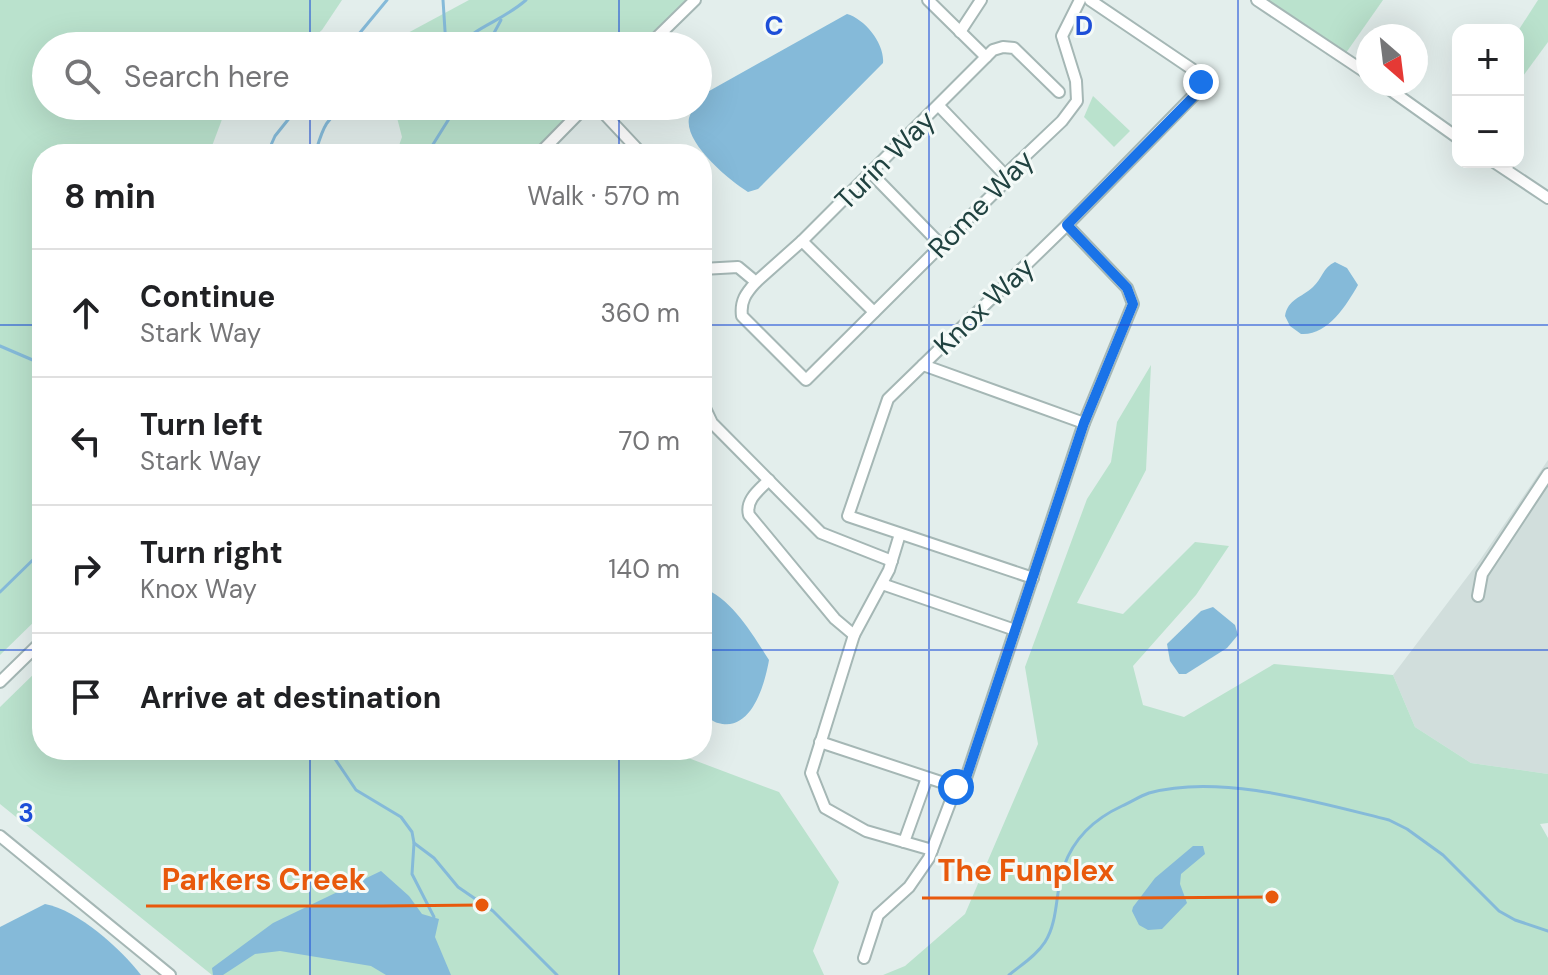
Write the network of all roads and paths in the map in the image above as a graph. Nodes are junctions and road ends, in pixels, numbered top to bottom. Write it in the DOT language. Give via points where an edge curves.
graph roads {
  1 [pos="695,0"];
  2 [pos="928,0"];
  3 [pos="981,0"];
  4 [pos="1080,0"];
  5 [pos="1090,0"];
  6 [pos="1257,0"];
  7 [pos="662,32"];
  8 [pos="960,32"];
  9 [pos="986,57"];
  10 [pos="1356,66"];
  11 [pos="1059,92"];
  12 [pos="1399,96"];
  13 [pos="939,106"];
  14 [pos="572,120"];
  15 [pos="610,120"];
  16 [pos="1452,134"];
  17 [pos="549,144"];
  18 [pos="633,144"];
  19 [pos="1503,168"];
  20 [pos="871,173"];
  21 [pos="1005,175"];
  22 [pos="1548,198"];
  23 [pos="1067,225"];
  24 [pos="802,241"];
  25 [pos="941,245"];
  26 [pos="712,268"];
  27 [pos="756,282"];
  28 [pos="874,312"];
  29 [pos="923,365"];
  30 [pos="712,423"];
  31 [pos="1084,423"];
  32 [pos="1548,474"];
  33 [pos="769,480"];
  34 [pos="900,534"];
  35 [pos="892,561"];
  36 [pos="1033,578"];
  37 [pos="882,584"];
  38 [pos="1478,596"];
  39 [pos="1015,630"];
  40 [pos="854,635"];
  41 [pos="32,651"];
  42 [pos="0,682"];
  43 [pos="820,742"];
  44 [pos="927,778"];
  45 [pos="956,787"];
  46 [pos="0,836"];
  47 [pos="904,842"];
  48 [pos="932,850"];
  49 [pos="864,958"];
  50 [pos="170,975"];
  1 -- 7 [label="street"];
  2 -- 8 [label="street"];
  3 -- 8 [label="street"];
  4 -- 21 [label="street, Rome Way" via="1062,36 1077,101"];
  5 -- 23 [label="street, Knox Way" via="1192,69 1201,82 1196,94"];
  6 -- 10 [label="street"];
  8 -- 9 [label="street"];
  9 -- 11 [label="street" via="993,50 1014,48"];
  9 -- 13 [label="street, Turin Way"];
  12 -- 16 [label="street"];
  13 -- 20 [label="street, Turin Way"];
  13 -- 21 [label="street"];
  14 -- 17 [label="street"];
  15 -- 18 [label="street"];
  19 -- 22 [label="street"];
  20 -- 24 [label="street, Turin Way"];
  20 -- 25 [label="street"];
  21 -- 25 [label="street, Rome Way" via="1001,186"];
  23 -- 29 [label="street, Knox Way"];
  23 -- 31 [label="street" via="1127,288 1133,304"];
  24 -- 27 [label="street, Turin Way"];
  24 -- 28 [label="street"];
  25 -- 28 [label="street, Rome Way"];
  26 -- 27 [label="street" via="738,267"];
  27 -- 28 [label="street, Rome Way" via="745,295 742,316 806,380"];
  29 -- 31 [label="street"];
  29 -- 34 [label="street, Knox Way" via="888,399 848,516"];
  30 -- 33 [label="street"];
  31 -- 36 [label="street"];
  32 -- 38 [label="street" via="1482,574"];
  33 -- 35 [label="street" via="821,533"];
  33 -- 40 [label="street" via="749,502 749,515"];
  34 -- 35 [label="street"];
  34 -- 36 [label="street, Knox Way"];
  35 -- 37 [label="street"];
  36 -- 39 [label="street"];
  37 -- 39 [label="street"];
  37 -- 40 [label="street"];
  39 -- 45 [label="street" via="965,781"];
  40 -- 43 [label="street"];
  41 -- 42 [label="street"];
  43 -- 44 [label="street"];
  43 -- 47 [label="street" via="811,773 825,808 866,831"];
  44 -- 45 [label="street"];
  44 -- 47 [label="street"];
  45 -- 48 [label="street"];
  46 -- 50 [label="street"];
  47 -- 48 [label="street"];
  48 -- 49 [label="street" via="909,887 878,915"];
}
